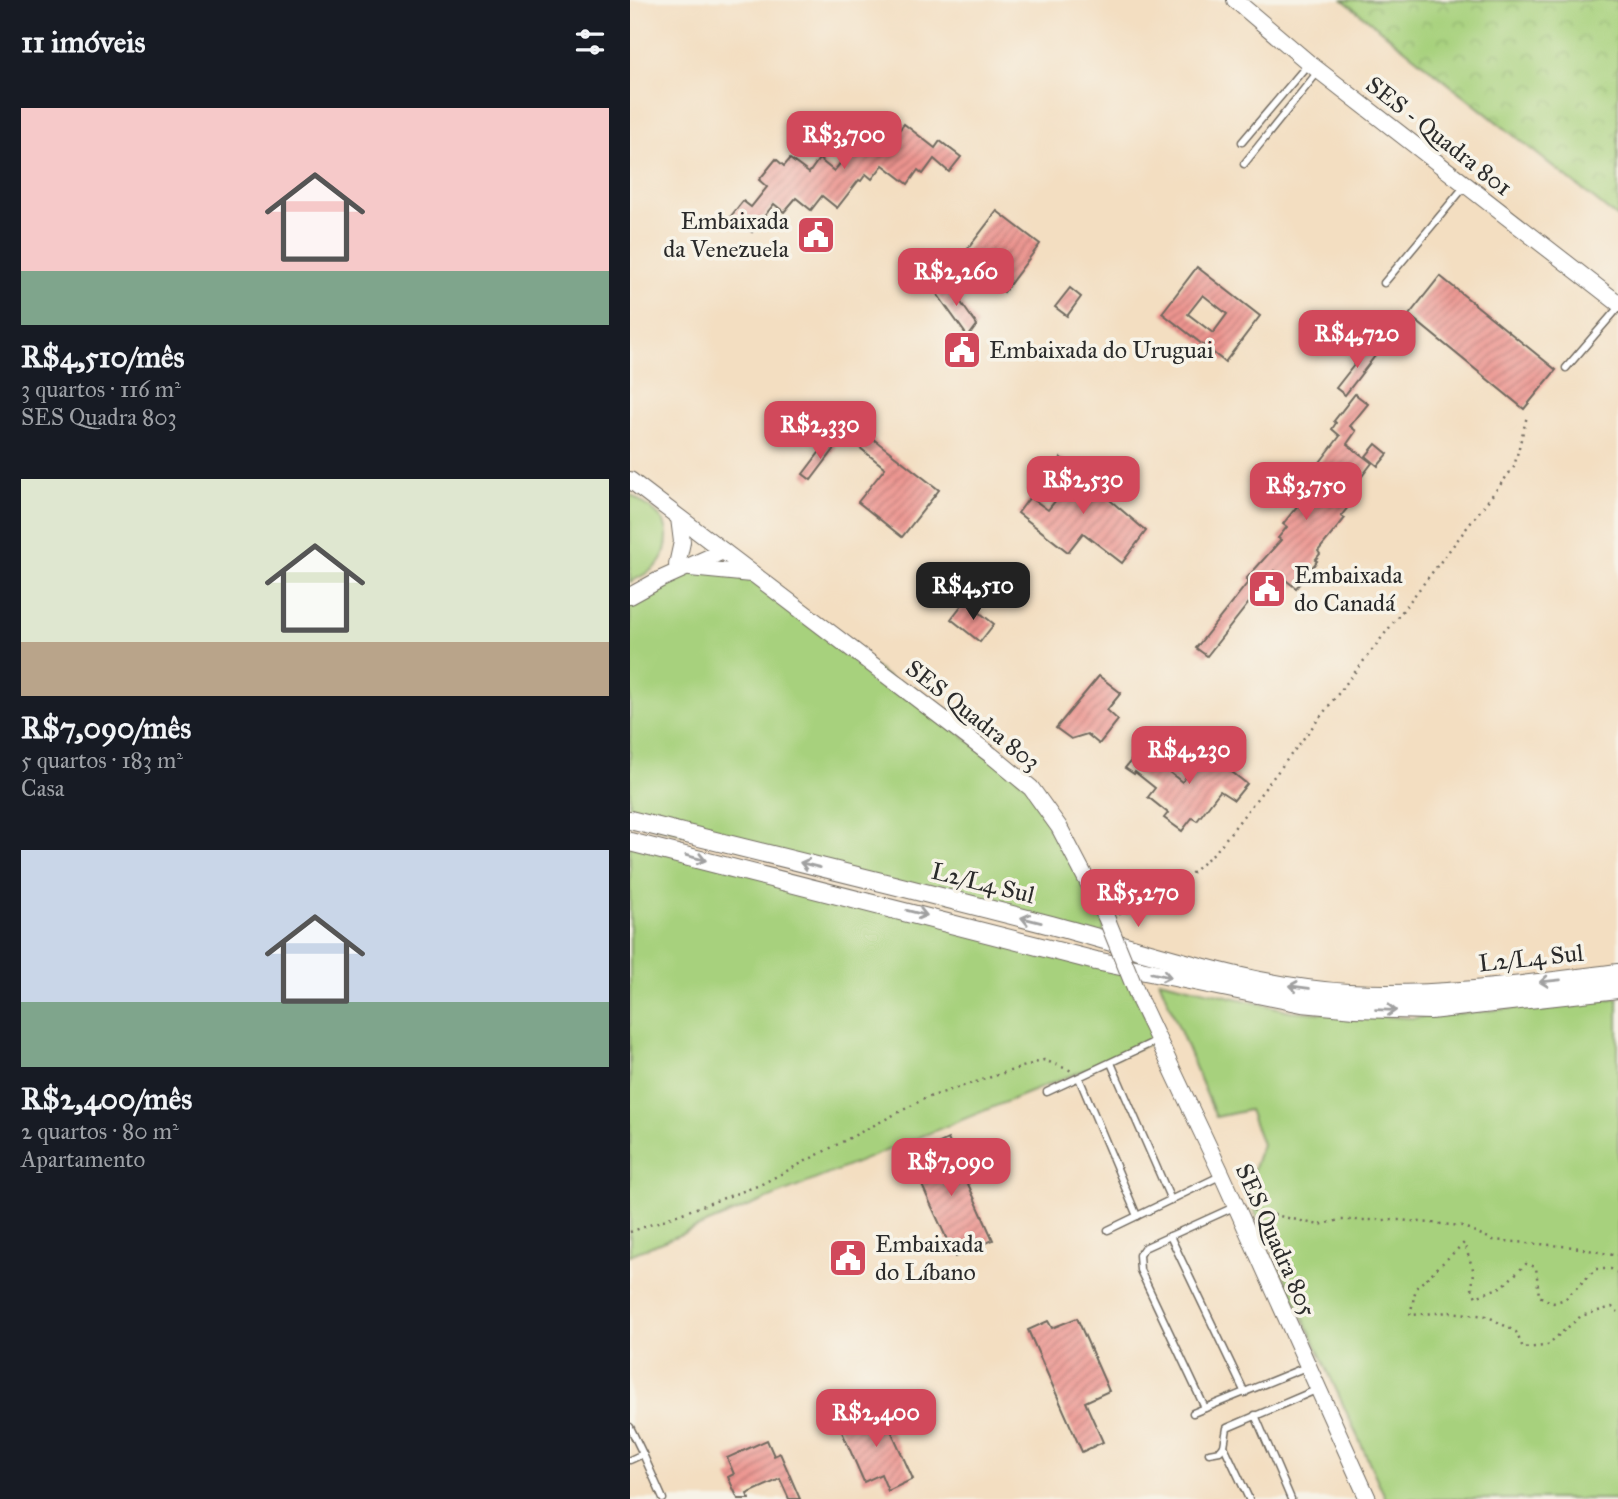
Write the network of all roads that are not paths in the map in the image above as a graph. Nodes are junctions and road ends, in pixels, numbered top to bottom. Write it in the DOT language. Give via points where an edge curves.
graph roads {
  1 [pos="1235,0"];
  2 [pos="1314,67"];
  3 [pos="1242,142"];
  4 [pos="1244,164"];
  5 [pos="1465,186"];
  6 [pos="1384,284"];
  7 [pos="1618,305"];
  8 [pos="1566,368"];
  9 [pos="630,480"];
  10 [pos="679,517"];
  11 [pos="709,540"];
  12 [pos="723,551"];
  13 [pos="682,567"];
  14 [pos="754,575"];
  15 [pos="630,596"];
  16 [pos="630,820"];
  17 [pos="630,842"];
  18 [pos="1618,973"];
  19 [pos="1618,989"];
  20 [pos="1140,1001"];
  21 [pos="1158,1040"];
  22 [pos="1111,1063"];
  23 [pos="1079,1078"];
  24 [pos="1047,1092"];
  25 [pos="1222,1175"];
  26 [pos="1171,1200"];
  27 [pos="1236,1206"];
  28 [pos="1137,1216"];
  29 [pos="1108,1230"];
  30 [pos="1170,1236"];
  31 [pos="1308,1367"];
  32 [pos="1318,1389"];
  33 [pos="1245,1393"];
  34 [pos="1205,1408"];
  35 [pos="1193,1413"];
  36 [pos="1255,1415"];
  37 [pos="630,1427"];
  38 [pos="1224,1446"];
  39 [pos="1209,1453"];
  40 [pos="643,1454"];
  41 [pos="630,1460"];
  42 [pos="663,1499"];
  43 [pos="1249,1499"];
  44 [pos="1291,1499"];
  45 [pos="1368,1499"];
  1 -- 2 [label="street, SES - Quadra 801"];
  2 -- 3 [label="lane"];
  2 -- 4 [label="lane"];
  2 -- 5 [label="street, SES - Quadra 801"];
  5 -- 6 [label="lane"];
  5 -- 7 [label="street, SES - Quadra 801"];
  7 -- 8 [label="lane"];
  9 -- 10 [label="street, SES Quadra 803"];
  10 -- 11 [label="street, SES Quadra 803"];
  10 -- 13 [label="street"];
  11 -- 12 [label="street, SES Quadra 803"];
  11 -- 13 [label="street"];
  12 -- 13 [label="street"];
  12 -- 14 [label="street, SES Quadra 803"];
  13 -- 14 [label="street"];
  13 -- 15 [label="street"];
  14 -- 20 [label="street, SES Quadra 803, bridge" via="1031,788 1068,843"];
  18 -- 16 [label="main road, L2/L4 Sul, one-way" via="1407,993 1348,993 1292,986"];
  17 -- 19 [label="main road, L2/L4 Sul, one-way" via="1096,961 1302,1003 1430,1010"];
  20 -- 21 [label="street, SES Quadra 805"];
  21 -- 22 [label="lane"];
  21 -- 25 [label="street, SES Quadra 805"];
  22 -- 23 [label="lane"];
  22 -- 26 [label="lane"];
  23 -- 24 [label="lane"];
  23 -- 28 [label="lane"];
  25 -- 26 [label="lane"];
  25 -- 27 [label="street, SES Quadra 805"];
  26 -- 28 [label="lane"];
  27 -- 30 [label="lane"];
  27 -- 31 [label="street, SES Quadra 805"];
  28 -- 29 [label="lane"];
  30 -- 33 [label="lane"];
  30 -- 34 [label="lane" via="1144,1248 1138,1264"];
  31 -- 32 [label="street, SES Quadra 805"];
  31 -- 33 [label="lane"];
  32 -- 36 [label="lane"];
  32 -- 45 [label="street, SES Quadra 805"];
  33 -- 34 [label="lane"];
  34 -- 35 [label="lane"];
  36 -- 38 [label="lane" via="1227,1428"];
  36 -- 44 [label="lane"];
  37 -- 40 [label="lane"];
  38 -- 39 [label="lane"];
  38 -- 43 [label="lane"];
  40 -- 41 [label="lane"];
  40 -- 42 [label="lane"];
}
